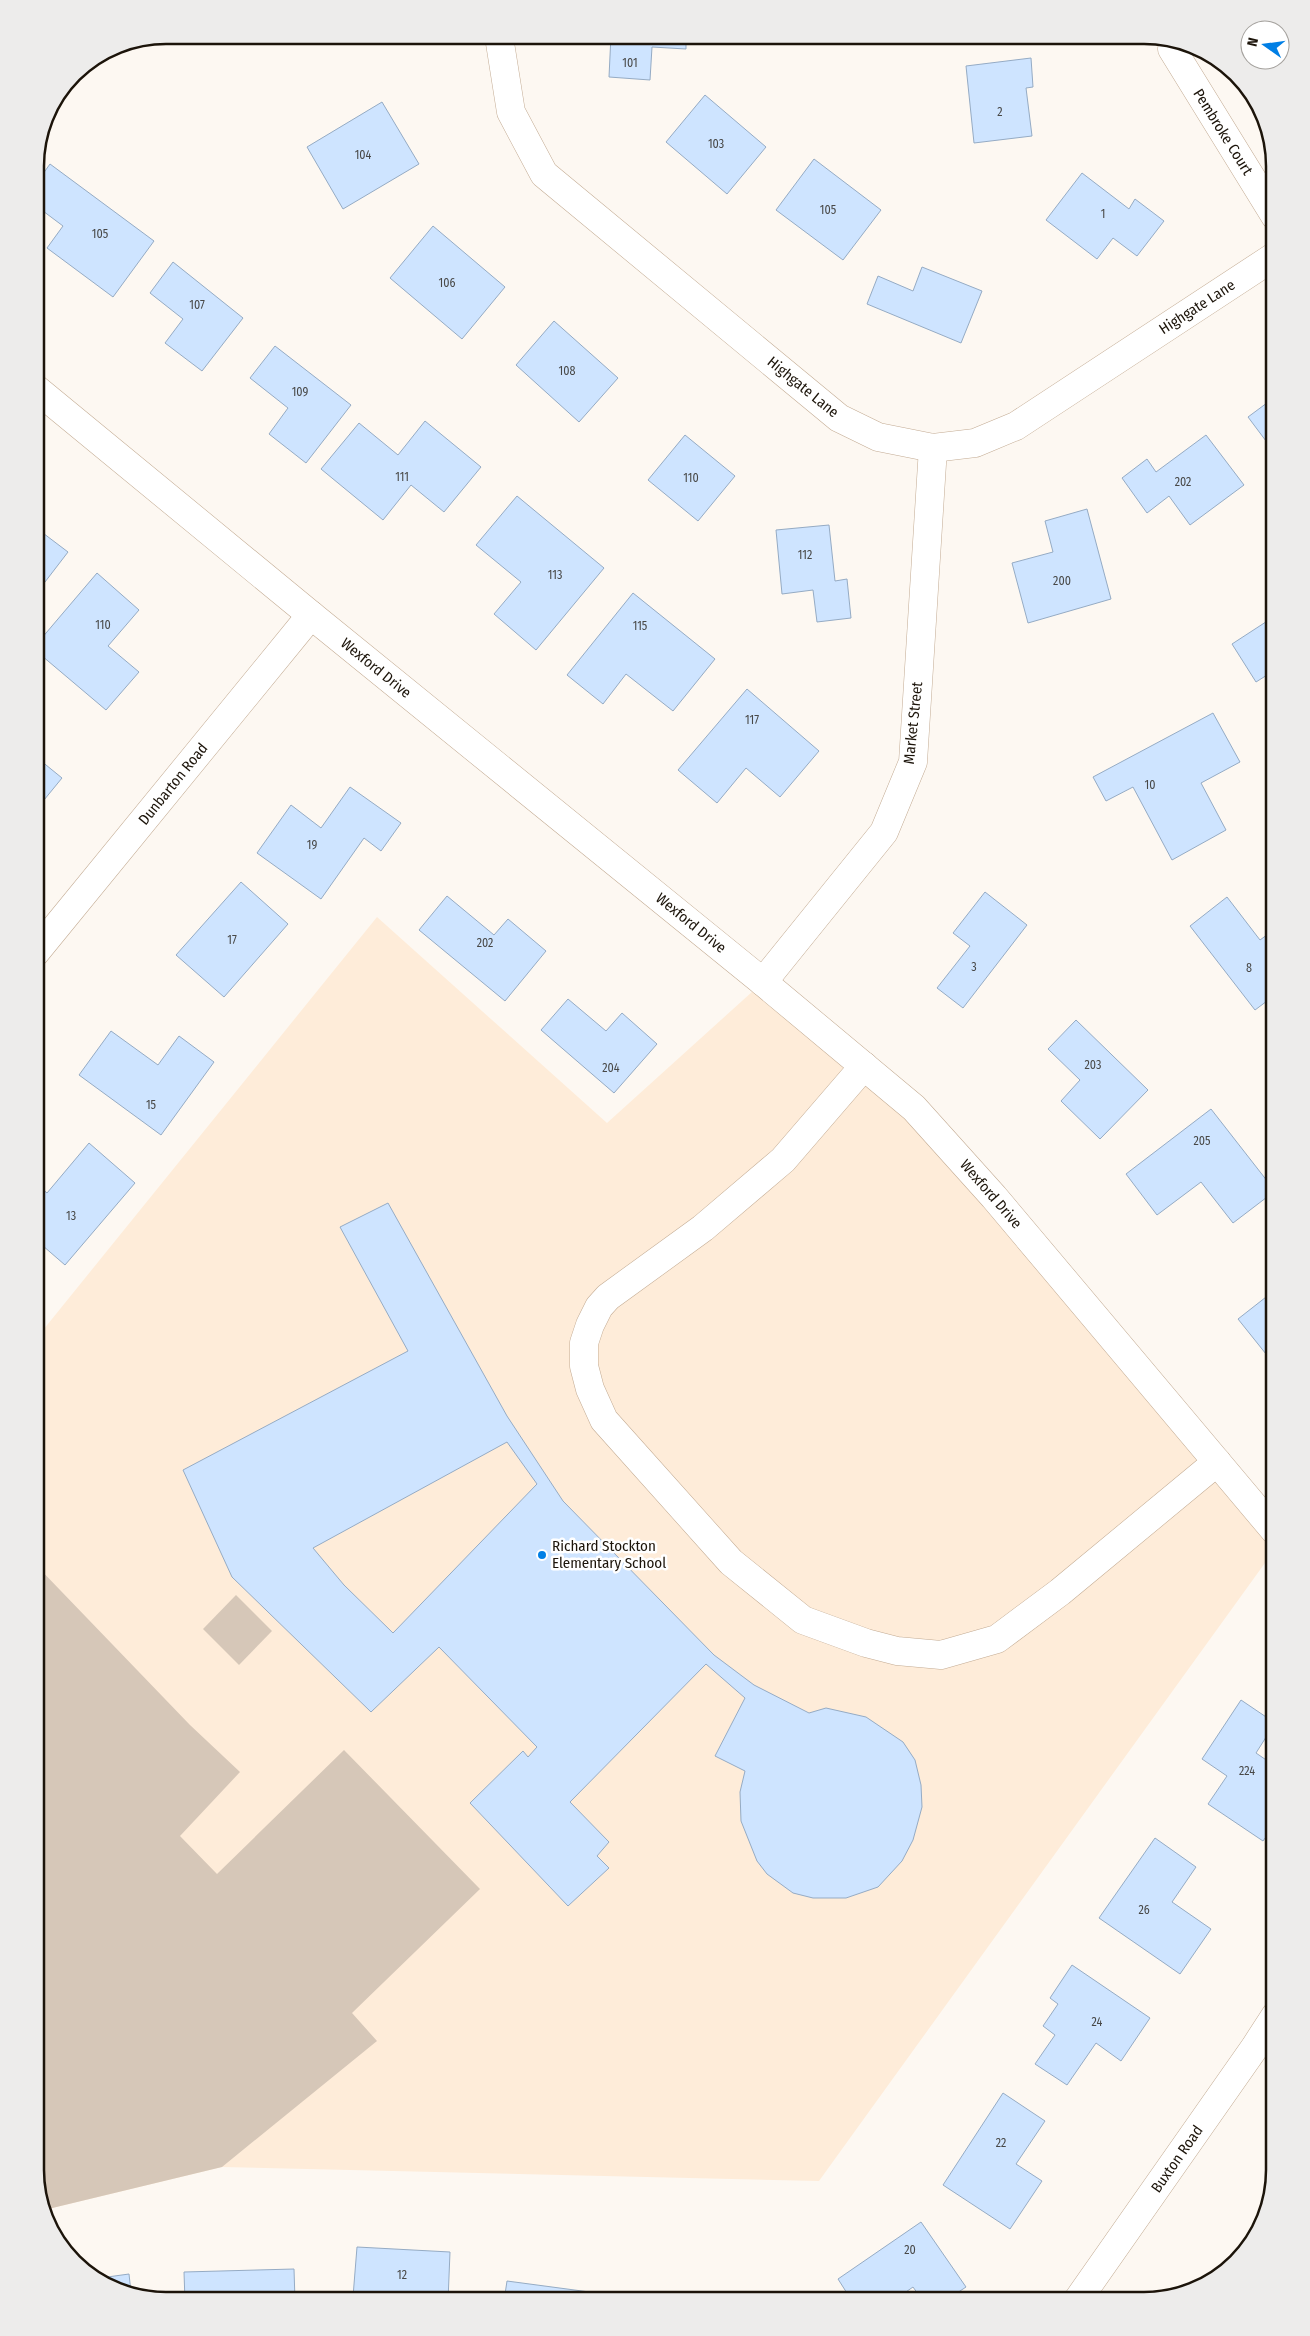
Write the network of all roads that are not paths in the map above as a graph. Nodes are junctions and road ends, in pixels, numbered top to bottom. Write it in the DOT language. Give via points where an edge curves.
graph roads {
  1 [pos="500,44"];
  2 [pos="1172,49"];
  3 [pos="1266,201"];
  4 [pos="1266,262"];
  5 [pos="44,395"];
  6 [pos="933,448"];
  7 [pos="311,615"];
  8 [pos="44,942"];
  9 [pos="763,982"];
  10 [pos="864,1066"];
  11 [pos="1217,1462"];
  12 [pos="1266,1520"];
  13 [pos="1266,2030"];
  14 [pos="1083,2292"];
  1 -- 6 [label="street, Highgate Lane" via="511,112 544,174 840,418 878,438"];
  2 -- 3 [label="street, Pembroke Court"];
  4 -- 6 [label="street, Highgate Lane" via="1016,426 975,443"];
  5 -- 7 [label="street, Wexford Drive"];
  6 -- 9 [label="street, Market Street" via="913,762 884,832"];
  7 -- 8 [label="street, Dunbarton Road"];
  7 -- 9 [label="street, Wexford Drive"];
  9 -- 10 [label="street, Wexford Drive"];
  10 -- 11 [label="street, Wexford Drive" via="914,1108 994,1197"];
  10 -- 11 [label="street" via="783,1160 703,1228 608,1297 599,1307 584,1343 584,1366 604,1420 731,1562 802,1620 897,1651 941,1654 997,1639 1060,1592"];
  11 -- 12 [label="street, Wexford Drive"];
  13 -- 14 [label="street, Buxton Road"];
}
